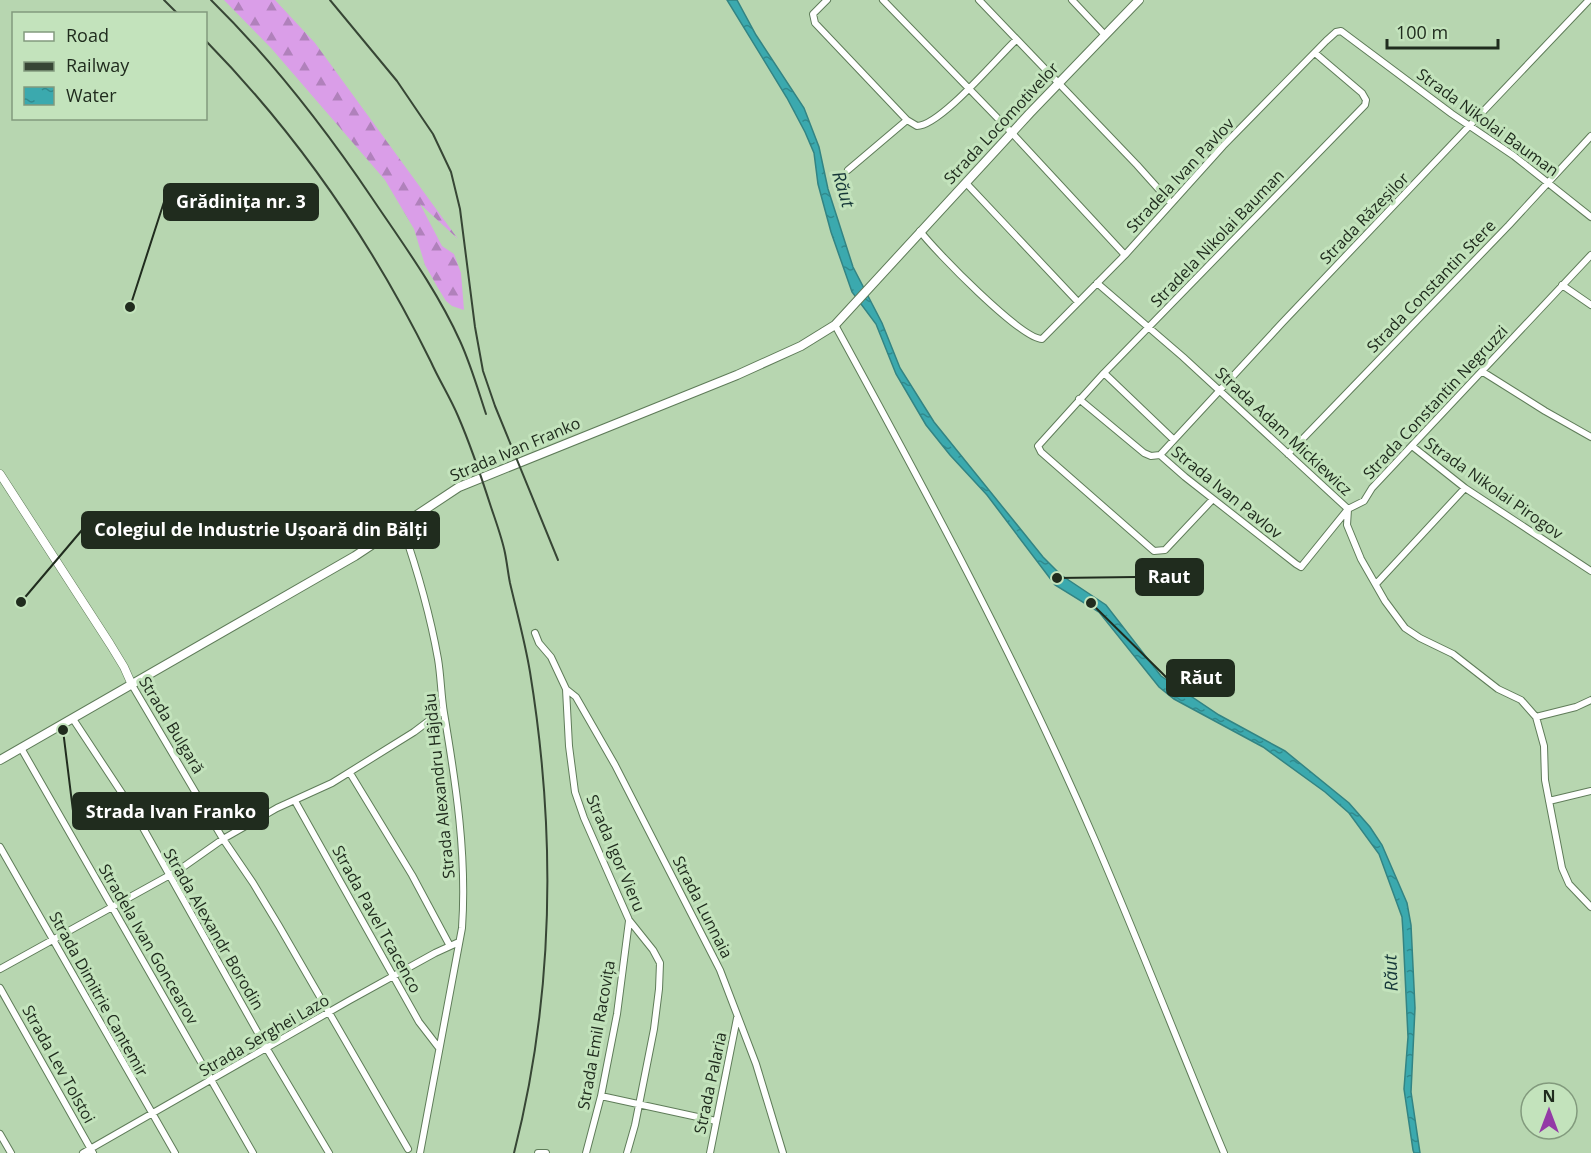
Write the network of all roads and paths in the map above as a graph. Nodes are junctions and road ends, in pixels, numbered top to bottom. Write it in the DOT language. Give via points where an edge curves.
graph roads {
  1 [pos="827,0"];
  2 [pos="883,0"];
  3 [pos="979,0"];
  4 [pos="1072,0"];
  5 [pos="1139,0"];
  6 [pos="1589,0"];
  7 [pos="1339,31"];
  8 [pos="1105,35"];
  9 [pos="1016,40"];
  10 [pos="1315,52"];
  11 [pos="1058,83"];
  12 [pos="969,89"];
  13 [pos="907,120"];
  14 [pos="1471,126"];
  15 [pos="1012,133"];
  16 [pos="1591,136"];
  17 [pos="848,170"];
  18 [pos="966,183"];
  19 [pos="1548,183"];
  20 [pos="1171,203"];
  21 [pos="1591,217"];
  22 [pos="920,231"];
  23 [pos="1125,255"];
  24 [pos="1591,255"];
  25 [pos="886,268"];
  26 [pos="1097,283"];
  27 [pos="1562,285"];
  28 [pos="1078,302"];
  29 [pos="1591,305"];
  30 [pos="835,325"];
  31 [pos="1149,327"];
  32 [pos="1483,372"];
  33 [pos="1104,373"];
  34 [pos="1219,390"];
  35 [pos="1079,399"];
  36 [pos="1591,437"];
  37 [pos="1173,439"];
  38 [pos="1412,446"];
  39 [pos="1288,454"];
  40 [pos="1160,455"];
  41 [pos="0,474"];
  42 [pos="1465,488"];
  43 [pos="1213,500"];
  44 [pos="1348,509"];
  45 [pos="402,526"];
  46 [pos="1301,567"];
  47 [pos="1591,571"];
  48 [pos="1376,584"];
  49 [pos="535,633"];
  50 [pos="132,685"];
  51 [pos="566,688"];
  52 [pos="1591,700"];
  53 [pos="443,710"];
  54 [pos="1536,717"];
  55 [pos="73,719"];
  56 [pos="21,748"];
  57 [pos="0,760"];
  58 [pos="350,773"];
  59 [pos="1591,791"];
  60 [pos="295,801"];
  61 [pos="1549,801"];
  62 [pos="223,839"];
  63 [pos="0,847"];
  64 [pos="168,876"];
  65 [pos="111,907"];
  66 [pos="1591,907"];
  67 [pos="629,920"];
  68 [pos="53,939"];
  69 [pos="459,942"];
  70 [pos="450,946"];
  71 [pos="0,969"];
  72 [pos="393,977"];
  73 [pos="0,988"];
  74 [pos="329,1013"];
  75 [pos="737,1018"];
  76 [pos="439,1048"];
  77 [pos="267,1049"];
  78 [pos="211,1081"];
  79 [pos="601,1095"];
  80 [pos="638,1104"];
  81 [pos="152,1115"];
  82 [pos="716,1121"];
  83 [pos="0,1134"];
  84 [pos="92,1151"];
  85 [pos="406,1151"];
  86 [pos="420,1152"];
  87 [pos="11,1153"];
  88 [pos="83,1153"];
  89 [pos="176,1153"];
  90 [pos="253,1153"];
  91 [pos="329,1153"];
  92 [pos="538,1153"];
  93 [pos="546,1153"];
  94 [pos="586,1153"];
  95 [pos="627,1153"];
  96 [pos="710,1153"];
  97 [pos="783,1153"];
  98 [pos="1224,1153"];
  1 -- 13 [label="street" via="813,14 815,23"];
  2 -- 12 [label="street"];
  3 -- 9 [label="street"];
  4 -- 8 [label="street"];
  5 -- 8 [label="main road, Strada Locomotivelor"];
  6 -- 14 [label="street, Strada Răzeșilor"];
  7 -- 10 [label="street, Stradela Ivan Pavlov"];
  7 -- 14 [label="street, Strada Nikolai Bauman"];
  8 -- 11 [label="main road, Strada Locomotivelor"];
  9 -- 11 [label="street"];
  9 -- 12 [label="street"];
  10 -- 20 [label="street, Stradela Ivan Pavlov"];
  10 -- 31 [label="street, Stradela Nikolai Bauman" via="1362,93 1365,105"];
  11 -- 15 [label="main road, Strada Locomotivelor"];
  11 -- 20 [label="street"];
  12 -- 13 [label="street" via="928,123 917,126"];
  12 -- 15 [label="street"];
  13 -- 17 [label="street"];
  14 -- 19 [label="street, Strada Nikolai Bauman"];
  14 -- 34 [label="street, Strada Răzeșilor"];
  15 -- 18 [label="main road, Strada Locomotivelor"];
  15 -- 23 [label="street"];
  16 -- 19 [label="street, Strada Constantin Stere"];
  18 -- 22 [label="main road, Strada Locomotivelor"];
  18 -- 28 [label="street"];
  19 -- 21 [label="street, Strada Nikolai Bauman"];
  19 -- 39 [label="street, Strada Constantin Stere"];
  20 -- 23 [label="street, Stradela Ivan Pavlov"];
  22 -- 25 [label="main road, Strada Locomotivelor"];
  22 -- 28 [label="street, Stradela Ivan Pavlov" via="987,300 1041,339"];
  23 -- 26 [label="street, Stradela Ivan Pavlov"];
  24 -- 27 [label="street, Strada Constantin Negruzzi"];
  25 -- 30 [label="main road, Strada Ivan Franko"];
  26 -- 28 [label="street, Stradela Ivan Pavlov"];
  26 -- 31 [label="street, Strada Adam Mickiewicz"];
  27 -- 29 [label="street"];
  27 -- 32 [label="street, Strada Constantin Negruzzi"];
  30 -- 45 [label="main road, Strada Ivan Franko" via="801,346 737,375 459,487"];
  30 -- 98 [label="street" via="1006,648 1094,838"];
  31 -- 33 [label="street, Stradela Nikolai Bauman"];
  31 -- 34 [label="street, Strada Adam Mickiewicz"];
  32 -- 36 [label="street"];
  32 -- 38 [label="street, Strada Constantin Negruzzi"];
  33 -- 35 [label="street, Stradela Nikolai Bauman"];
  33 -- 37 [label="street, Strada Ivan Pavlov"];
  34 -- 37 [label="street, Strada Răzeșilor"];
  34 -- 39 [label="street, Strada Adam Mickiewicz"];
  35 -- 40 [label="street, Strada Ivan Pavlov" via="1144,453"];
  35 -- 43 [label="street, Stradela Nikolai Bauman" via="1038,446 1154,551 1165,550"];
  37 -- 40 [label="street, Strada Răzeșilor"];
  38 -- 42 [label="street, Strada Nikolai Pirogov"];
  38 -- 44 [label="street, Strada Constantin Negruzzi" via="1364,501"];
  39 -- 44 [label="street, Strada Adam Mickiewicz"];
  40 -- 43 [label="street, Strada Ivan Pavlov"];
  41 -- 50 [label="street, Strada Bulgară" via="110,644"];
  42 -- 47 [label="street, Strada Nikolai Pirogov"];
  42 -- 48 [label="street"];
  43 -- 46 [label="street, Strada Ivan Pavlov"];
  44 -- 46 [label="street, Strada Constantin Negruzzi"];
  44 -- 48 [label="street, Strada Adam Mickiewicz" via="1350,533"];
  45 -- 50 [label="main road, Strada Ivan Franko"];
  45 -- 53 [label="street, Strada Alexandru Hâjdău" via="431,626"];
  48 -- 54 [label="street, Strada Adam Mickiewicz" via="1410,632 1453,654 1498,689 1521,700"];
  49 -- 51 [label="street, Strada Igor Vieru"];
  50 -- 55 [label="main road, Strada Ivan Franko"];
  50 -- 62 [label="street, Strada Bulgară"];
  51 -- 67 [label="street, Strada Igor Vieru" via="575,792"];
  51 -- 75 [label="street, Strada Lunnaia" via="576,697 649,830 720,970"];
  52 -- 54 [label="street"];
  53 -- 58 [label="street"];
  53 -- 69 [label="street, Strada Alexandru Hâjdău" via="462,862"];
  54 -- 61 [label="street" via="1544,747"];
  55 -- 56 [label="main road, Strada Ivan Franko"];
  55 -- 64 [label="street, Strada Alexandr Borodin" via="123,794"];
  56 -- 57 [label="main road, Strada Ivan Franko"];
  56 -- 65 [label="street, Stradela Ivan Goncearov"];
  58 -- 60 [label="street"];
  58 -- 70 [label="street"];
  59 -- 61 [label="street"];
  60 -- 62 [label="street"];
  60 -- 72 [label="street, Strada Pavel Tcacenco"];
  61 -- 66 [label="street" via="1565,876"];
  62 -- 64 [label="street"];
  62 -- 74 [label="street, Strada Bulgară" via="264,900"];
  63 -- 68 [label="street, Strada Dimitrie Cantemir"];
  64 -- 65 [label="street"];
  64 -- 77 [label="street, Strada Alexandr Borodin"];
  65 -- 68 [label="street"];
  65 -- 78 [label="street, Stradela Ivan Goncearov"];
  67 -- 79 [label="street, Strada Emil Racovița" via="617,1014"];
  67 -- 80 [label="street, Strada Igor Vieru" via="660,963 654,1029"];
  68 -- 71 [label="street"];
  68 -- 81 [label="street, Strada Dimitrie Cantemir"];
  69 -- 70 [label="street, Strada Serghei Lazo"];
  69 -- 76 [label="street, Strada Alexandru Hâjdău"];
  70 -- 72 [label="street, Strada Serghei Lazo"];
  72 -- 74 [label="street, Strada Serghei Lazo"];
  72 -- 76 [label="street, Strada Pavel Tcacenco" via="422,1028"];
  73 -- 84 [label="street, Strada Lev Tolstoi"];
  74 -- 77 [label="street, Strada Serghei Lazo"];
  74 -- 85 [label="street, Strada Bulgară"];
  75 -- 82 [label="street, Strada Palaria"];
  75 -- 97 [label="street, Strada Lunnaia" via="756,1064"];
  76 -- 86 [label="street, Strada Alexandru Hâjdău"];
  77 -- 78 [label="street, Strada Serghei Lazo"];
  77 -- 91 [label="street, Strada Alexandr Borodin"];
  78 -- 81 [label="street, Strada Serghei Lazo"];
  78 -- 90 [label="street, Stradela Ivan Goncearov"];
  79 -- 80 [label="street"];
  79 -- 94 [label="street, Strada Emil Racovița"];
  80 -- 82 [label="street"];
  80 -- 95 [label="street, Strada Igor Vieru"];
  81 -- 84 [label="street, Strada Serghei Lazo"];
  81 -- 89 [label="street, Strada Dimitrie Cantemir"];
  82 -- 96 [label="street, Strada Palaria"];
  83 -- 87 [label="street"];
  84 -- 88 [label="street, Strada Serghei Lazo"];
  85 -- 86 [label="street"];
  92 -- 93 [label="street"];
}
